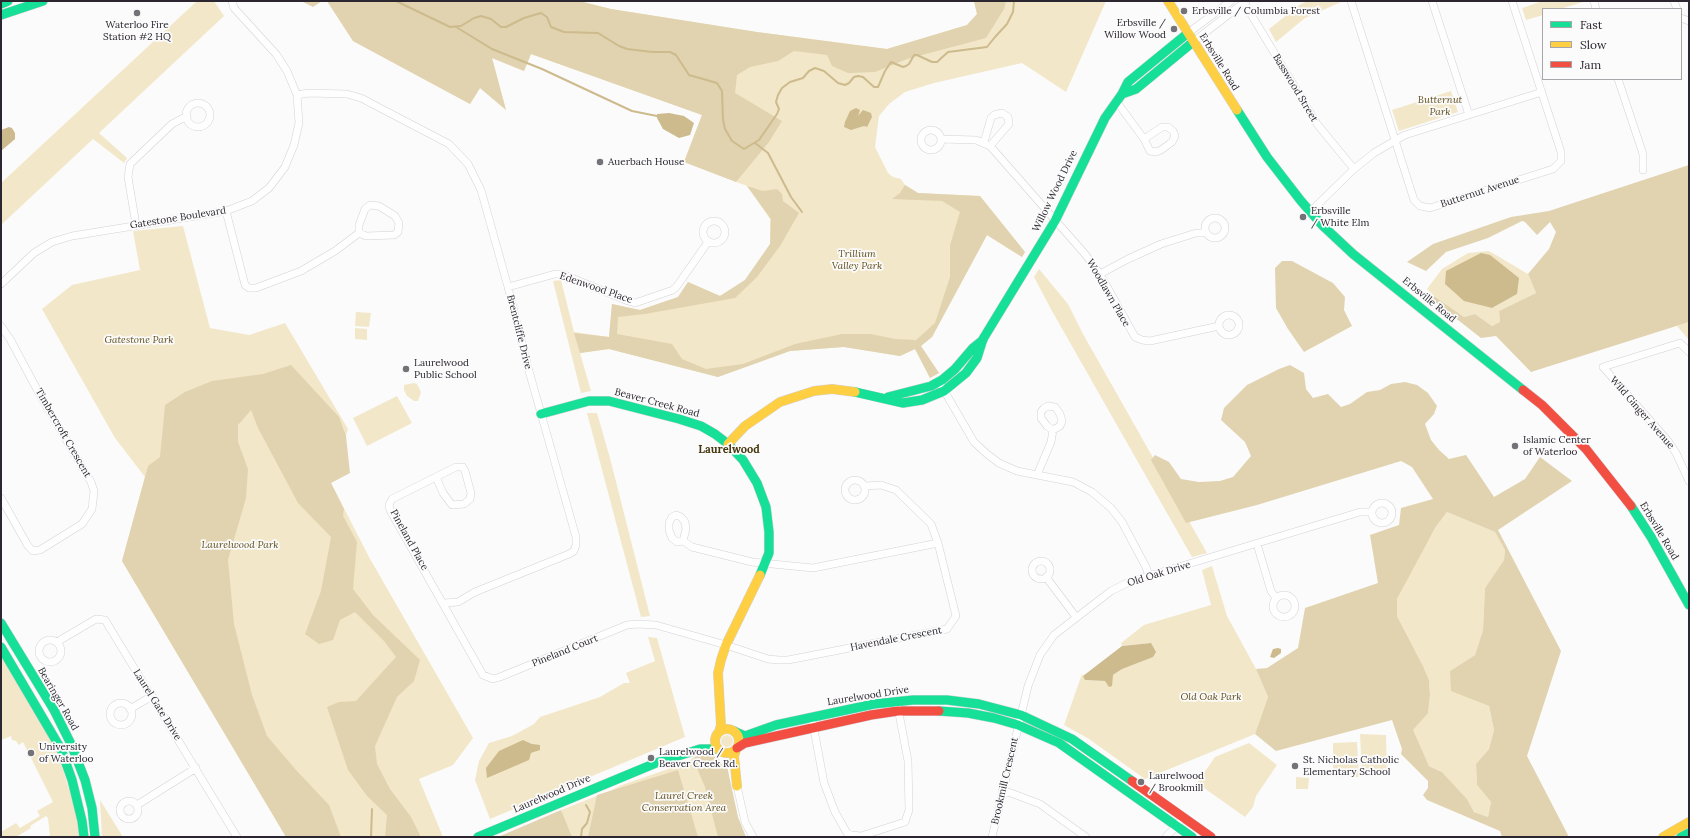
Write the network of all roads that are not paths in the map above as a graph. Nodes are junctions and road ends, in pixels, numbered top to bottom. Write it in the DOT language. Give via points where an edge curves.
graph roads {
  1 [pos="8,1"];
  2 [pos="43,1"];
  3 [pos="232,1"];
  4 [pos="1168,1"];
  5 [pos="1231,1"];
  6 [pos="1351,1"];
  7 [pos="1432,1"];
  8 [pos="1512,1"];
  9 [pos="1245,2"];
  10 [pos="1,4"];
  11 [pos="1,15"];
  12 [pos="1188,33"];
  13 [pos="1193,42"];
  14 [pos="1618,80"];
  15 [pos="1542,92"];
  16 [pos="297,95"];
  17 [pos="1119,98"];
  18 [pos="1469,115"];
  19 [pos="187,116"];
  20 [pos="941,139"];
  21 [pos="1144,139"];
  22 [pos="1396,140"];
  23 [pos="1354,169"];
  24 [pos="1642,170"];
  25 [pos="226,211"];
  26 [pos="1310,212"];
  27 [pos="1055,221"];
  28 [pos="136,225"];
  29 [pos="1206,232"];
  30 [pos="359,233"];
  31 [pos="708,242"];
  32 [pos="1100,274"];
  33 [pos="1,284"];
  34 [pos="508,287"];
  35 [pos="1,326"];
  36 [pos="1219,326"];
  37 [pos="983,339"];
  38 [pos="1689,352"];
  39 [pos="939,382"];
  40 [pos="944,391"];
  41 [pos="885,398"];
  42 [pos="541,414"];
  43 [pos="1053,430"];
  44 [pos="728,444"];
  45 [pos="1037,475"];
  46 [pos="436,477"];
  47 [pos="1689,481"];
  48 [pos="865,486"];
  49 [pos="1,498"];
  50 [pos="1372,512"];
  51 [pos="683,542"];
  52 [pos="938,543"];
  53 [pos="1257,544"];
  54 [pos="766,563"];
  55 [pos="1149,576"];
  56 [pos="1046,578"];
  57 [pos="1276,598"];
  58 [pos="444,604"];
  59 [pos="1689,605"];
  60 [pos="1076,617"];
  61 [pos="1,623"];
  62 [pos="57,642"];
  63 [pos="726,645"];
  64 [pos="1,647"];
  65 [pos="152,696"];
  66 [pos="720,697"];
  67 [pos="897,706"];
  68 [pos="130,709"];
  69 [pos="1021,715"];
  70 [pos="811,717"];
  71 [pos="1018,725"];
  72 [pos="813,727"];
  73 [pos="733,730"];
  74 [pos="718,733"];
  75 [pos="736,749"];
  76 [pos="721,751"];
  77 [pos="656,763"];
  78 [pos="196,768"];
  79 [pos="737,786"];
  80 [pos="1002,791"];
  81 [pos="137,805"];
  82 [pos="1183,818"];
  83 [pos="1689,822"];
  84 [pos="1177,826"];
  85 [pos="1689,833"];
  86 [pos="84,837"];
  87 [pos="95,837"];
  88 [pos="237,837"];
  89 [pos="478,837"];
  90 [pos="753,837"];
  91 [pos="992,837"];
  92 [pos="1086,837"];
  93 [pos="1166,837"];
  94 [pos="1192,837"];
  95 [pos="1211,837"];
  96 [pos="1663,837"];
  97 [pos="1681,837"];
  1 -- 10 [label="street"];
  2 -- 11 [label="street"];
  3 -- 16 [label="street, Gatestone Boulevard" via="234,8 276,54 287,71"];
  4 -- 12 [label="street, Erbsville Road"];
  5 -- 12 [label="street"];
  6 -- 22 [label="street, Butternut Avenue"];
  7 -- 18 [label="street"];
  8 -- 15 [label="street, Butternut Avenue"];
  9 -- 13 [label="street"];
  9 -- 23 [label="street, Basswood Street" via="1317,124"];
  12 -- 13 [label="street, Erbsville Road"];
  12 -- 17 [label="street, Willow Wood Drive" via="1128,82"];
  13 -- 17 [label="street" via="1136,89"];
  13 -- 26 [label="street, Erbsville Road" via="1267,157"];
  14 -- 24 [label="street" via="1643,154"];
  15 -- 18 [label="street"];
  15 -- 22 [label="street, Butternut Avenue" via="1561,152 1561,161 1553,169 1430,208 1420,206 1414,200"];
  16 -- 25 [label="street, Gatestone Boulevard" via="299,123 285,167 269,188 252,201"];
  16 -- 34 [label="street, Brentcliffe Drive" via="347,94 361,98 449,144 468,164 481,190"];
  17 -- 21 [label="street"];
  17 -- 27 [label="street, Willow Wood Drive" via="1093,140"];
  18 -- 22 [label="street"];
  19 -- 28 [label="street" via="172,124 130,164 128,177"];
  20 -- 27 [label="street, Woodlawn Place" via="976,140 987,144"];
  22 -- 23 [label="street"];
  23 -- 26 [label="street"];
  25 -- 28 [label="street, Gatestone Boulevard"];
  25 -- 30 [label="street" via="245,285 250,288 301,271 335,252"];
  26 -- 59 [label="street, Erbsville Road" via="1353,254 1542,405 1586,449 1628,501"];
  27 -- 32 [label="street, Woodlawn Place" via="1086,254"];
  27 -- 37 [label="street, Willow Wood Drive"];
  28 -- 33 [label="street, Gatestone Boulevard" via="52,242 34,253"];
  29 -- 32 [label="street" via="1161,244"];
  30 -- 30 [label="street" via="366,236 394,235 398,232 399,223 389,212 379,206 370,205 365,209"];
  31 -- 34 [label="street, Edenwood Place" via="673,290 635,303 562,274"];
  32 -- 36 [label="street, Woodlawn Place" via="1135,337 1150,341"];
  34 -- 42 [label="street, Brentcliffe Drive"];
  35 -- 49 [label="street, Timbercroft Crescent" via="94,491 92,509 82,524 40,550 34,551 28,546"];
  37 -- 39 [label="street, Willow Wood Drive"];
  37 -- 40 [label="street, Willow Wood Drive" via="977,358 966,373"];
  38 -- 47 [label="street, Wild Ginger Avenue" via="1680,343 1603,367 1668,441"];
  39 -- 40 [label="street"];
  39 -- 41 [label="street, Willow Wood Drive"];
  40 -- 41 [label="street, Willow Wood Drive" via="922,400 903,403"];
  40 -- 45 [label="street" via="974,442 986,454 1000,463"];
  41 -- 44 [label="street, Willow Wood Drive" via="832,389 795,396 765,411 745,426"];
  42 -- 44 [label="street, Beaver Creek Road" via="589,401 609,401 701,426"];
  42 -- 58 [label="street, Brentcliffe Drive" via="576,537 574,551 475,592 458,602"];
  43 -- 45 [label="street" via="1051,442"];
  44 -- 54 [label="street, Beaver Creek Road" via="754,477 766,507 770,532"];
  45 -- 55 [label="street" via="1073,482 1092,492 1111,508 1122,522"];
  46 -- 46 [label="street, Pineland Place" via="452,505 464,504 470,499 471,493 463,467 456,466"];
  46 -- 58 [label="street, Pineland Place" via="392,499 389,505"];
  48 -- 52 [label="street, Havendale Crescent" via="881,485 896,490 931,524"];
  50 -- 53 [label="street, Old Oak Drive" via="1360,512"];
  51 -- 54 [label="street" via="692,547"];
  52 -- 54 [label="street" via="813,568"];
  52 -- 63 [label="street, Havendale Crescent" via="956,616 947,629 788,660 768,659"];
  53 -- 55 [label="street, Old Oak Drive"];
  53 -- 57 [label="street" via="1271,591"];
  54 -- 63 [label="street, Beaver Creek Road"];
  55 -- 60 [label="street, Old Oak Drive" via="1111,591"];
  56 -- 60 [label="street"];
  58 -- 63 [label="street, Pineland Court" via="483,675 493,679 627,625 656,626"];
  60 -- 69 [label="street, Old Oak Drive" via="1054,635 1040,655 1028,686"];
  61 -- 87 [label="street, Bearinger Road" via="54,710 71,744 85,780 92,808"];
  62 -- 65 [label="street, Laurel Gate Drive" via="96,618 105,620"];
  63 -- 66 [label="street, Beaver Creek Road" via="718,673"];
  64 -- 86 [label="street" via="61,749 72,780"];
  65 -- 68 [label="street"];
  65 -- 78 [label="street, Laurel Gate Drive"];
  66 -- 73 [label="street, Beaver Creek Road"];
  66 -- 74 [label="street, Beaver Creek Road" via="721,725"];
  67 -- 69 [label="street, Laurelwood Drive" via="931,699 964,702"];
  67 -- 70 [label="street, Laurelwood Drive" via="874,704"];
  67 -- 71 [label="street, Laurelwood Drive" via="968,712"];
  67 -- 72 [label="street, Laurelwood Drive"];
  67 -- 72 [label="street" via="908,761 909,810 905,822 861,836 848,833 835,812 824,783"];
  69 -- 71 [label="street, Old Oak Drive"];
  69 -- 82 [label="street, Laurelwood Drive" via="1072,739"];
  70 -- 72 [label="street"];
  70 -- 73 [label="street, Laurelwood Drive" via="745,736"];
  71 -- 80 [label="street, Brookmill Crescent"];
  71 -- 84 [label="street, Laurelwood Drive" via="1079,756"];
  72 -- 75 [label="street, Laurelwood Drive" via="745,743"];
  73 -- 74 [label="street" via="725,729"];
  73 -- 75 [label="street" via="740,741"];
  74 -- 76 [label="street" via="715,742"];
  74 -- 77 [label="street, Laurelwood Drive" via="665,756"];
  75 -- 76 [label="street" via="730,753"];
  75 -- 79 [label="street" via="734,756"];
  76 -- 77 [label="street, Laurelwood Drive" via="700,749"];
  76 -- 79 [label="street"];
  77 -- 89 [label="street, Laurelwood Drive"];
  78 -- 81 [label="street"];
  78 -- 88 [label="street, Laurel Gate Drive"];
  79 -- 90 [label="street" via="745,822"];
  80 -- 91 [label="street, Brookmill Crescent"];
  80 -- 92 [label="street" via="1040,804"];
  82 -- 84 [label="street"];
  82 -- 95 [label="street, Laurelwood Drive"];
  83 -- 96 [label="street"];
  84 -- 93 [label="street"];
  84 -- 94 [label="street, Laurelwood Drive"];
  85 -- 97 [label="street"];
}
